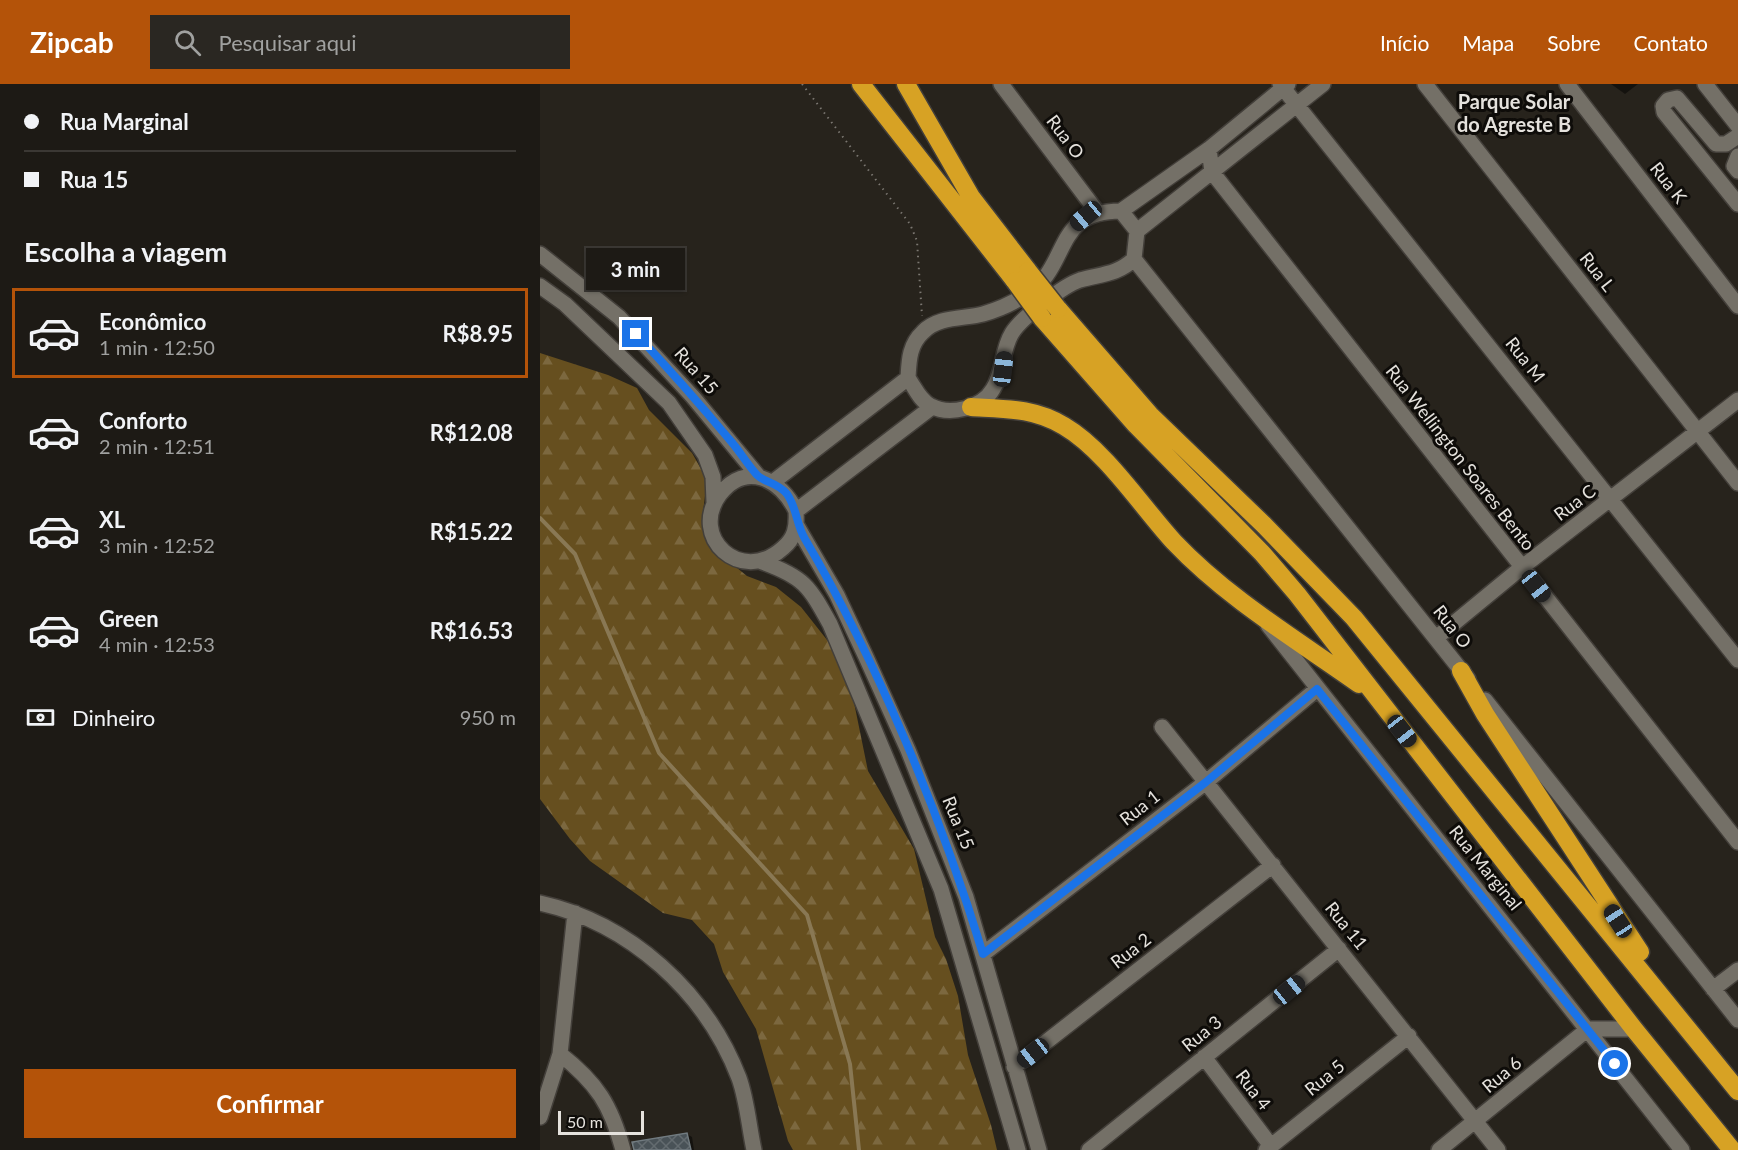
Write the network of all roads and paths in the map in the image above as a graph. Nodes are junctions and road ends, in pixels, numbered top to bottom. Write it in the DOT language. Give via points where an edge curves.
graph roads {
  1 [pos="802,84"];
  2 [pos="861,84"];
  3 [pos="906,84"];
  4 [pos="1323,84"];
  5 [pos="1425,84"];
  6 [pos="1566,84"];
  7 [pos="1705,84"];
  8 [pos="1284,85"];
  9 [pos="1007,86"];
  10 [pos="1265,103"];
  11 [pos="1296,104"];
  12 [pos="1280,117"];
  13 [pos="1738,126"];
  14 [pos="1738,136"];
  15 [pos="1209,149"];
  16 [pos="1738,156"];
  17 [pos="1738,171"];
  18 [pos="1212,172"];
  19 [pos="1738,204"];
  20 [pos="1121,212"];
  21 [pos="1098,213"];
  22 [pos="1137,231"];
  23 [pos="540,254"];
  24 [pos="1134,259"];
  25 [pos="1021,276"];
  26 [pos="540,286"];
  27 [pos="1738,306"];
  28 [pos="1050,313"];
  29 [pos="923,331"];
  30 [pos="908,378"];
  31 [pos="1738,400"];
  32 [pos="932,407"];
  33 [pos="971,407"];
  34 [pos="1697,432"];
  35 [pos="766,480"];
  36 [pos="1738,483"];
  37 [pos="1611,500"];
  38 [pos="714,502"];
  39 [pos="797,519"];
  40 [pos="762,562"];
  41 [pos="1521,568"];
  42 [pos="1257,611"];
  43 [pos="1436,638"];
  44 [pos="1738,660"];
  45 [pos="1461,671"];
  46 [pos="1317,689"];
  47 [pos="1373,694"];
  48 [pos="1162,727"];
  49 [pos="1206,782"];
  50 [pos="1738,842"];
  51 [pos="1272,866"];
  52 [pos="540,903"];
  53 [pos="575,913"];
  54 [pos="1339,949"];
  55 [pos="983,954"];
  56 [pos="1738,970"];
  57 [pos="1713,989"];
  58 [pos="1738,1020"];
  59 [pos="1588,1029"];
  60 [pos="1634,1029"];
  61 [pos="1408,1036"];
  62 [pos="560,1054"];
  63 [pos="1204,1057"];
  64 [pos="1014,1067"];
  65 [pos="1735,1087"];
  66 [pos="540,1117"];
  67 [pos="1475,1123"];
  68 [pos="1269,1148"];
  69 [pos="623,1150"];
  70 [pos="754,1150"];
  71 [pos="1018,1150"];
  72 [pos="1040,1150"];
  73 [pos="1089,1150"];
  74 [pos="1439,1150"];
  75 [pos="1498,1150"];
  76 [pos="1682,1150"];
  77 [pos="1732,1150"];
  1 -- 29 [label="path" via="910,224 920,260"];
  2 -- 25 [label="highway"];
  3 -- 25 [label="highway"];
  4 -- 11 [label="street"];
  5 -- 34 [label="street, Rua L"];
  6 -- 27 [label="street, Rua K"];
  7 -- 13 [label="street"];
  8 -- 10 [label="street"];
  8 -- 11 [label="street, Rua M"];
  9 -- 21 [label="street, Rua O"];
  10 -- 12 [label="street"];
  10 -- 15 [label="street"];
  11 -- 12 [label="street"];
  11 -- 37 [label="street, Rua M"];
  12 -- 18 [label="street"];
  14 -- 19 [label="street" via="1726,144 1716,144 1677,98 1663,106"];
  15 -- 18 [label="street"];
  15 -- 20 [label="street"];
  16 -- 17 [label="street" via="1734,166"];
  18 -- 22 [label="street"];
  18 -- 41 [label="street, Rua Wellington Soares Bento"];
  20 -- 21 [label="street"];
  20 -- 22 [label="street"];
  21 -- 29 [label="street" via="1086,216 1069,233 1056,262 1025,295 995,309 939,322"];
  22 -- 24 [label="street"];
  23 -- 35 [label="street, Rua 15" via="620,317"];
  24 -- 33 [label="street" via="1107,276 1074,283 1036,309 1012,332 1003,369 992,392"];
  24 -- 43 [label="street, Rua O"];
  25 -- 28 [label="highway, bridge"];
  26 -- 38 [label="street" via="565,304 669,403 705,455 713,477"];
  28 -- 47 [label="highway" via="1157,448 1262,553 1297,594"];
  28 -- 65 [label="highway" via="1354,618"];
  29 -- 30 [label="street" via="910,351"];
  30 -- 32 [label="street"];
  30 -- 35 [label="street"];
  31 -- 34 [label="street, Rua C"];
  32 -- 33 [label="street" via="952,411"];
  32 -- 39 [label="street"];
  33 -- 42 [label="highway" via="1030,410 1065,426 1089,446 1175,543"];
  34 -- 36 [label="street, Rua L"];
  34 -- 37 [label="street, Rua C"];
  35 -- 38 [label="street" via="744,478 727,486"];
  35 -- 39 [label="street" via="788,495"];
  37 -- 41 [label="street, Rua C"];
  37 -- 44 [label="street, Rua M"];
  38 -- 40 [label="street" via="711,527 719,548 745,563"];
  39 -- 40 [label="street" via="791,541"];
  39 -- 55 [label="street, Rua 15" via="837,595 908,750 966,897"];
  40 -- 71 [label="street" via="791,572 811,589 830,624 944,897"];
  41 -- 43 [label="street, Rua C"];
  41 -- 50 [label="street, Rua Wellington Soares Bento"];
  42 -- 46 [label="street, Rua Marginal"];
  42 -- 47 [label="highway"];
  43 -- 45 [label="street, Rua O"];
  45 -- 57 [label="street, Rua O"];
  45 -- 65 [label="highway" via="1630,940 1712,1046"];
  46 -- 49 [label="street, Rua 1"];
  46 -- 59 [label="street, Rua Marginal"];
  47 -- 60 [label="highway"];
  48 -- 49 [label="street, Rua 11"];
  49 -- 51 [label="street, Rua 11"];
  49 -- 55 [label="street, Rua 1"];
  51 -- 54 [label="street, Rua 11"];
  51 -- 64 [label="street, Rua 2"];
  52 -- 53 [label="street"];
  53 -- 62 [label="street"];
  53 -- 70 [label="street" via="626,937 674,977 701,1010 740,1079"];
  54 -- 61 [label="street, Rua 11"];
  54 -- 63 [label="street, Rua 3"];
  55 -- 64 [label="street, Rua 15"];
  56 -- 57 [label="street"];
  57 -- 58 [label="street, Rua O"];
  59 -- 60 [label="street"];
  59 -- 67 [label="street, Rua 6"];
  59 -- 76 [label="street, Rua Marginal"];
  60 -- 77 [label="highway"];
  61 -- 67 [label="street, Rua 11"];
  61 -- 68 [label="street, Rua 5"];
  62 -- 66 [label="street"];
  62 -- 69 [label="street" via="600,1092 614,1115"];
  63 -- 68 [label="street, Rua 4"];
  63 -- 73 [label="street, Rua 3"];
  64 -- 72 [label="street, Rua 15"];
  67 -- 74 [label="street, Rua 6"];
  67 -- 75 [label="street, Rua 11"];
}
